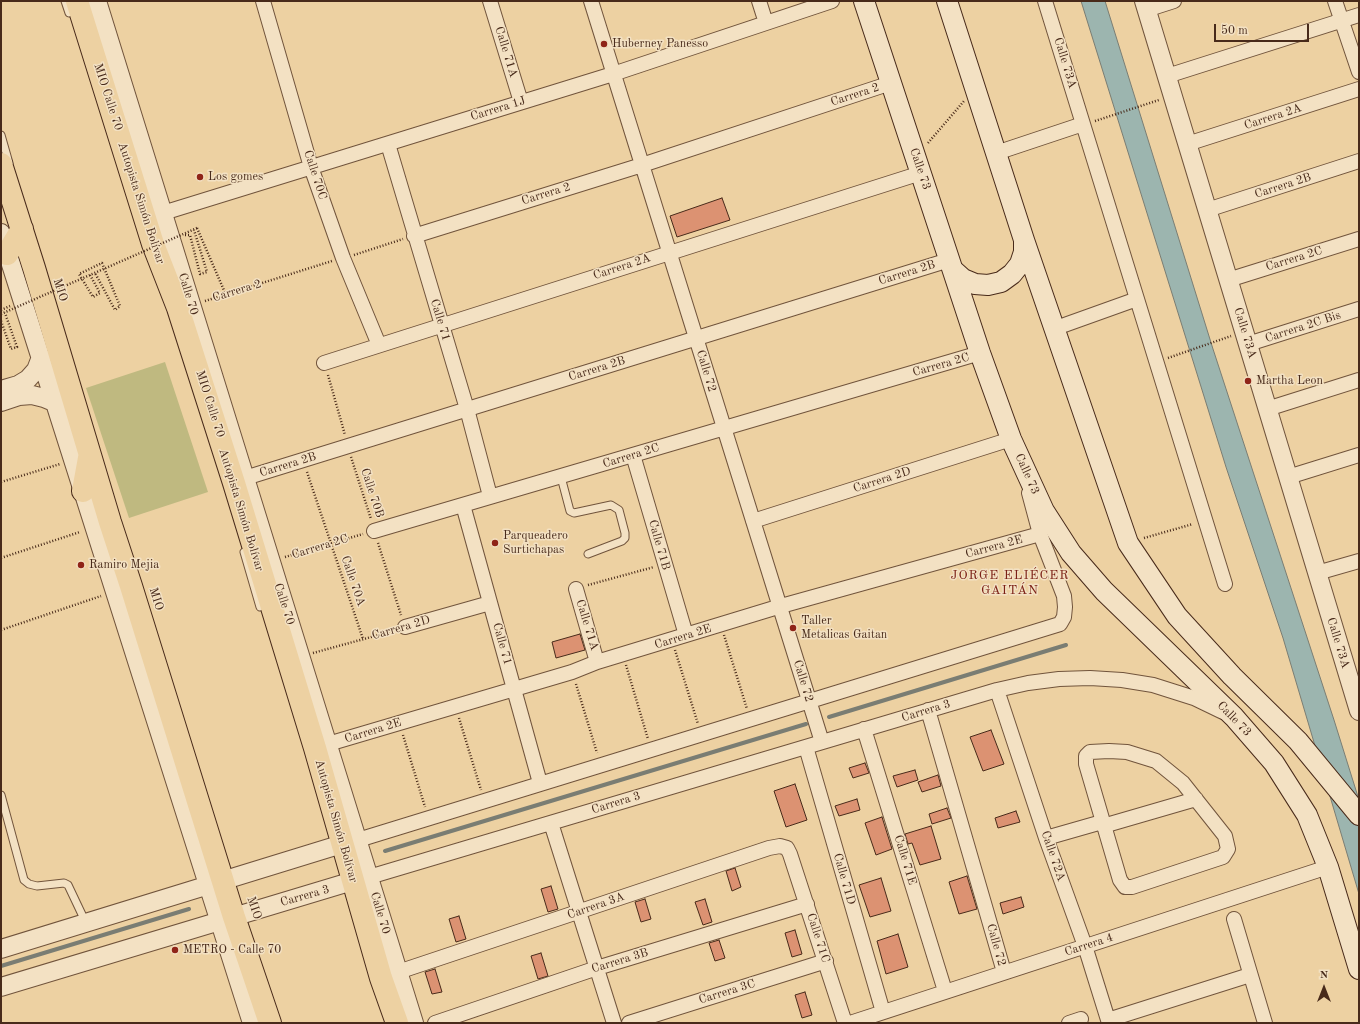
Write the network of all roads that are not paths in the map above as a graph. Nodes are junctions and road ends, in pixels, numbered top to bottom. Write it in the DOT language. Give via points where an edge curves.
graph roads {
  1 [pos="66,1"];
  2 [pos="76,1"];
  3 [pos="97,1"];
  4 [pos="263,1"];
  5 [pos="490,1"];
  6 [pos="591,1"];
  7 [pos="759,1"];
  8 [pos="832,1"];
  9 [pos="864,1"];
  10 [pos="947,1"];
  11 [pos="1045,1"];
  12 [pos="1174,1"];
  13 [pos="1334,1"];
  14 [pos="1145,5"];
  15 [pos="1359,15"];
  16 [pos="1341,21"];
  17 [pos="73,23"];
  18 [pos="766,23"];
  19 [pos="1359,72"];
  20 [pos="614,74"];
  21 [pos="1166,76"];
  22 [pos="891,82"];
  23 [pos="1359,89"];
  24 [pos="521,102"];
  25 [pos="1083,124"];
  26 [pos="1,135"];
  27 [pos="388,144"];
  28 [pos="1187,144"];
  29 [pos="996,153"];
  30 [pos="1359,161"];
  31 [pos="642,165"];
  32 [pos="6,167"];
  33 [pos="312,167"];
  34 [pos="921,173"];
  35 [pos="1207,210"];
  36 [pos="163,213"];
  37 [pos="11,231"];
  38 [pos="414,236"];
  39 [pos="1359,239"];
  40 [pos="1024,240"];
  41 [pos="153,244"];
  42 [pos="669,252"];
  43 [pos="8,257"];
  44 [pos="35,259"];
  45 [pos="951,265"];
  46 [pos="1228,280"];
  47 [pos="1137,299"];
  48 [pos="196,304"];
  49 [pos="1359,309"];
  50 [pos="442,325"];
  51 [pos="1056,328"];
  52 [pos="696,338"];
  53 [pos="1242,340"];
  54 [pos="379,345"];
  55 [pos="980,353"];
  56 [pos="41,357"];
  57 [pos="324,363"];
  58 [pos="1359,380"];
  59 [pos="1,390"];
  60 [pos="1,402"];
  61 [pos="56,403"];
  62 [pos="467,409"];
  63 [pos="1267,409"];
  64 [pos="724,427"];
  65 [pos="1011,439"];
  66 [pos="1359,455"];
  67 [pos="633,456"];
  68 [pos="81,457"];
  69 [pos="1028,476"];
  70 [pos="561,477"];
  71 [pos="1288,477"];
  72 [pos="245,478"];
  73 [pos="490,496"];
  74 [pos="463,505"];
  75 [pos="753,521"];
  76 [pos="107,523"];
  77 [pos="374,531"];
  78 [pos="1040,534"];
  79 [pos="242,545"];
  80 [pos="588,554"];
  81 [pos="1359,561"];
  82 [pos="1317,573"];
  83 [pos="1225,584"];
  84 [pos="576,589"];
  85 [pos="490,603"];
  86 [pos="781,606"];
  87 [pos="262,612"];
  88 [pos="405,627"];
  89 [pos="686,635"];
  90 [pos="597,662"];
  91 [pos="514,688"];
  92 [pos="997,690"];
  93 [pos="809,701"];
  94 [pos="928,710"];
  95 [pos="1359,711"];
  96 [pos="1234,717"];
  97 [pos="864,729"];
  98 [pos="822,742"];
  99 [pos="328,744"];
  100 [pos="806,747"];
  101 [pos="540,783"];
  102 [pos="1,795"];
  103 [pos="1196,799"];
  104 [pos="1359,815"];
  105 [pos="551,822"];
  106 [pos="1102,824"];
  107 [pos="1046,838"];
  108 [pos="342,842"];
  109 [pos="790,854"];
  110 [pos="1328,867"];
  111 [pos="226,880"];
  112 [pos="356,880"];
  113 [pos="807,904"];
  114 [pos="579,912"];
  115 [pos="237,916"];
  116 [pos="1234,919"];
  117 [pos="86,923"];
  118 [pos="1085,946"];
  119 [pos="1,949"];
  120 [pos="826,962"];
  121 [pos="597,968"];
  122 [pos="1359,969"];
  123 [pos="398,972"];
  124 [pos="1004,972"];
  125 [pos="1250,975"];
  126 [pos="1,987"];
  127 [pos="945,991"];
  128 [pos="883,1012"];
  129 [pos="1108,1021"];
  130 [pos="252,1023"];
  131 [pos="270,1023"];
  132 [pos="390,1023"];
  133 [pos="397,1023"];
  134 [pos="414,1023"];
  135 [pos="435,1023"];
  136 [pos="614,1023"];
  137 [pos="629,1023"];
  138 [pos="845,1023"];
  139 [pos="850,1023"];
  140 [pos="1265,1023"];
  1 -- 17 [label="lane"];
  2 -- 41 [label="highway, Autopista Simón Bolívar"];
  3 -- 36 [label="street, Calle 70"];
  4 -- 33 [label="street, Calle 70C"];
  5 -- 24 [label="street, Calle 71A"];
  6 -- 20 [label="street, Calle 72"];
  7 -- 18 [label="street"];
  8 -- 18 [label="street, Carrera 1J"];
  9 -- 22 [label="main road, Calle 73"];
  10 -- 29 [label="main road"];
  11 -- 25 [label="street, Calle 73A"];
  12 -- 14 [label="street"];
  13 -- 16 [label="street"];
  14 -- 21 [label="street, Calle 73A"];
  15 -- 16 [label="street"];
  16 -- 19 [label="street"];
  16 -- 21 [label="street"];
  18 -- 20 [label="street, Carrera 1J"];
  20 -- 24 [label="street, Carrera 1J"];
  20 -- 31 [label="street, Calle 72"];
  21 -- 28 [label="street, Calle 73A"];
  22 -- 31 [label="street, Carrera 2"];
  22 -- 34 [label="main road, Calle 73"];
  23 -- 28 [label="street, Carrera 2A"];
  24 -- 27 [label="street, Carrera 1J"];
  25 -- 29 [label="street"];
  25 -- 47 [label="street, Calle 73A"];
  26 -- 32 [label="lane"];
  27 -- 33 [label="street, Carrera 1J"];
  27 -- 38 [label="street, Calle 71"];
  28 -- 35 [label="street, Calle 73A"];
  29 -- 40 [label="main road"];
  30 -- 35 [label="street, Carrera 2B"];
  31 -- 38 [label="street, Carrera 2"];
  31 -- 42 [label="street, Calle 72"];
  32 -- 37 [label="highway"];
  33 -- 36 [label="street, Carrera 1J"];
  33 -- 54 [label="street, Calle 70C" via="343,258"];
  34 -- 42 [label="street, Carrera 2A"];
  34 -- 45 [label="main road, Calle 73"];
  35 -- 46 [label="street, Calle 73A"];
  36 -- 48 [label="street, Calle 70"];
  37 -- 43 [label="highway"];
  37 -- 44 [label="highway"];
  38 -- 50 [label="street, Calle 71"];
  39 -- 46 [label="street, Carrera 2C"];
  40 -- 45 [label="main road" via="1020,264 1001,282 975,284 963,279"];
  40 -- 51 [label="main road"];
  41 -- 48 [label="highway"];
  41 -- 108 [label="highway, Autopista Simón Bolívar" via="178,308 231,475"];
  42 -- 50 [label="street, Carrera 2A"];
  42 -- 52 [label="street, Calle 72"];
  43 -- 44 [label="highway"];
  43 -- 56 [label="street"];
  44 -- 68 [label="highway"];
  44 -- 76 [label="lane, MIO"];
  45 -- 52 [label="street, Carrera 2B"];
  45 -- 55 [label="main road, Calle 73"];
  46 -- 53 [label="street, Calle 73A"];
  47 -- 51 [label="street"];
  47 -- 83 [label="street, Calle 73A"];
  48 -- 72 [label="street, Calle 70"];
  49 -- 53 [label="street, Carrera 2C Bis"];
  50 -- 54 [label="street, Carrera 2A"];
  50 -- 62 [label="street, Calle 71"];
  51 -- 104 [label="main road" via="1128,543 1177,616 1298,741"];
  52 -- 62 [label="street, Carrera 2B"];
  52 -- 64 [label="street, Calle 72"];
  53 -- 63 [label="street, Calle 73A"];
  54 -- 57 [label="street, Carrera 2A"];
  55 -- 64 [label="street, Carrera 2C"];
  55 -- 65 [label="main road, Calle 73"];
  56 -- 59 [label="street" via="36,370 28,379"];
  56 -- 61 [label="street"];
  58 -- 63 [label="street"];
  60 -- 61 [label="street" via="32,395"];
  61 -- 68 [label="street"];
  62 -- 72 [label="street, Carrera 2B"];
  62 -- 73 [label="street, Calle 71"];
  63 -- 71 [label="street, Calle 73A"];
  64 -- 67 [label="street, Carrera 2C"];
  64 -- 75 [label="street, Calle 72"];
  65 -- 69 [label="main road, Calle 73"];
  65 -- 75 [label="street, Carrera 2D"];
  66 -- 71 [label="street"];
  67 -- 70 [label="street, Carrera 2C"];
  67 -- 89 [label="street, Calle 71B"];
  68 -- 76 [label="highway"];
  68 -- 76 [label="highway" via="84,495"];
  69 -- 78 [label="street" via="1030,497"];
  69 -- 96 [label="main road, Calle 73" via="1044,512 1070,552 1104,591"];
  70 -- 73 [label="street, Carrera 2C"];
  70 -- 80 [label="lane" via="570,511 574,513 611,505 619,510 625,538"];
  71 -- 82 [label="street, Calle 73A"];
  72 -- 99 [label="street, Calle 70"];
  73 -- 74 [label="street, Carrera 2C"];
  74 -- 77 [label="street, Carrera 2C"];
  74 -- 85 [label="street, Calle 71"];
  75 -- 86 [label="street, Calle 72"];
  76 -- 111 [label="highway"];
  76 -- 111 [label="street" via="115,592"];
  78 -- 86 [label="street, Carrera 2E"];
  78 -- 93 [label="street" via="1064,596 1064,617 1060,624"];
  79 -- 87 [label="lane"];
  81 -- 82 [label="street"];
  82 -- 95 [label="street, Calle 73A"];
  84 -- 90 [label="street, Calle 71A"];
  85 -- 88 [label="street, Carrera 2D"];
  85 -- 91 [label="street, Calle 71"];
  86 -- 89 [label="street, Carrera 2E"];
  86 -- 93 [label="street, Calle 72"];
  89 -- 90 [label="street, Carrera 2E"];
  90 -- 91 [label="street, Carrera 2E" via="572,672"];
  91 -- 99 [label="street, Carrera 2E"];
  91 -- 101 [label="street, Calle 71"];
  92 -- 94 [label="street, Carrera 3"];
  92 -- 96 [label="street, Carrera 3" via="1059,679 1122,680 1153,685 1194,698"];
  92 -- 107 [label="street, Calle 72A"];
  93 -- 98 [label="street, Calle 72"];
  93 -- 101 [label="street"];
  94 -- 97 [label="street, Carrera 3"];
  94 -- 124 [label="street, Calle 72"];
  96 -- 110 [label="main road, Calle 73" via="1274,763 1307,815"];
  97 -- 98 [label="street, Carrera 3"];
  97 -- 127 [label="street, Calle 71E"];
  98 -- 100 [label="street, Carrera 3"];
  99 -- 108 [label="street, Calle 70"];
  100 -- 105 [label="street, Carrera 3"];
  100 -- 128 [label="street, Calle 71D"];
  101 -- 108 [label="street"];
  102 -- 117 [label="lane" via="24,880 37,886 64,883 68,885"];
  103 -- 106 [label="street"];
  103 -- 106 [label="street" via="1183,783 1156,761 1127,752 1090,752 1086,756 1086,764"];
  103 -- 106 [label="street" via="1225,836 1228,850 1223,858 1132,887 1125,887 1120,880"];
  105 -- 112 [label="street, Carrera 3"];
  105 -- 114 [label="street"];
  106 -- 107 [label="street"];
  107 -- 118 [label="street, Calle 72A"];
  108 -- 111 [label="street"];
  108 -- 112 [label="highway, Autopista Simón Bolívar"];
  109 -- 113 [label="street, Calle 71C"];
  109 -- 114 [label="street, Carrera 3A" via="787,848 780,846 769,848"];
  110 -- 118 [label="street, Carrera 4"];
  110 -- 122 [label="main road"];
  111 -- 115 [label="highway"];
  111 -- 117 [label="street"];
  112 -- 115 [label="street, Carrera 3"];
  112 -- 123 [label="street, Calle 70"];
  112 -- 132 [label="lane"];
  112 -- 133 [label="highway, Autopista Simón Bolívar" via="382,978"];
  113 -- 120 [label="street, Calle 71C"];
  113 -- 121 [label="street, Carrera 3B"];
  114 -- 121 [label="street"];
  114 -- 123 [label="street, Carrera 3A"];
  115 -- 126 [label="street, Carrera 3"];
  115 -- 130 [label="street"];
  115 -- 131 [label="highway"];
  116 -- 125 [label="street"];
  117 -- 119 [label="street"];
  118 -- 124 [label="street, Carrera 4"];
  118 -- 129 [label="street, Calle 72A"];
  120 -- 137 [label="street, Carrera 3C"];
  120 -- 138 [label="street, Calle 71C"];
  121 -- 135 [label="street, Carrera 3B"];
  121 -- 136 [label="street"];
  123 -- 134 [label="street, Calle 70"];
  124 -- 127 [label="street, Carrera 4"];
  125 -- 129 [label="street"];
  125 -- 140 [label="street"];
  127 -- 128 [label="street, Carrera 4"];
  128 -- 139 [label="street, Carrera 4"];
}
